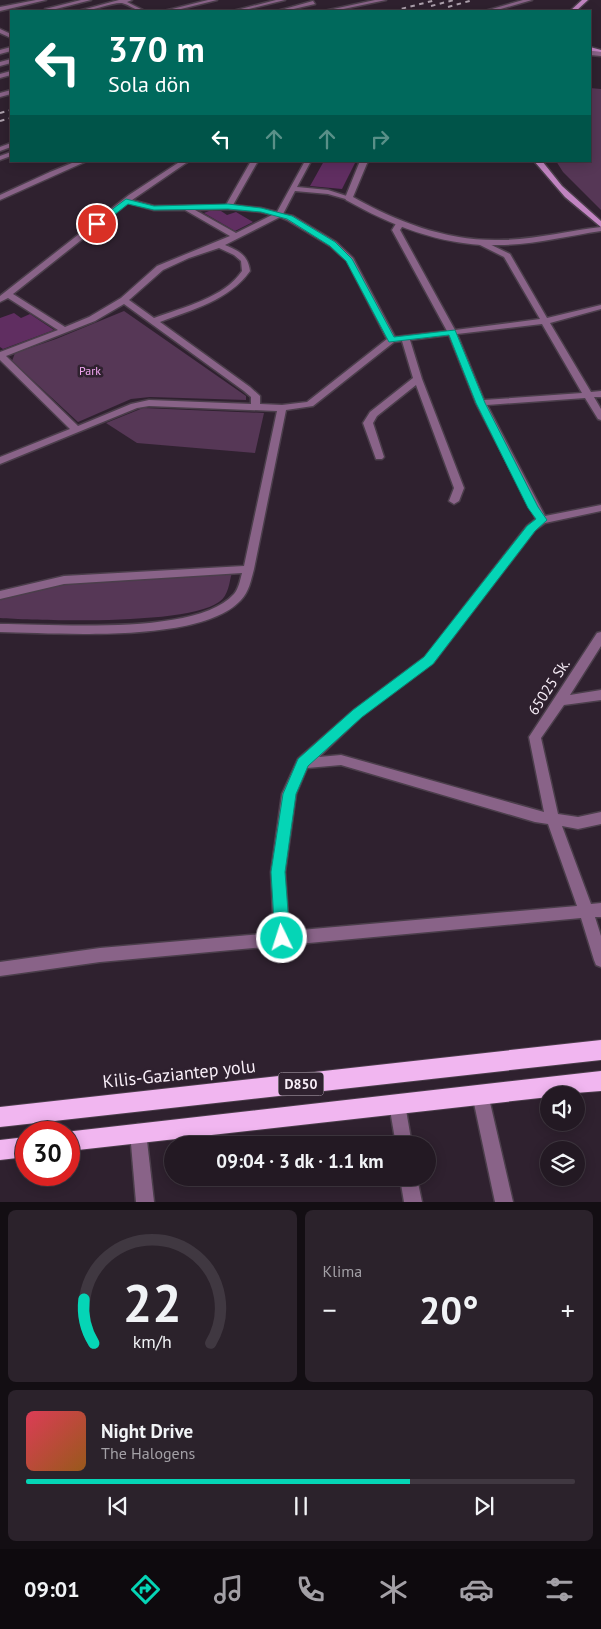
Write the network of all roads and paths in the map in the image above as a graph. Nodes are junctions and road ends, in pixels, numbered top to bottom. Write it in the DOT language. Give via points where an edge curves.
graph roads {
  1 [pos="43,0"];
  2 [pos="88,0"];
  3 [pos="124,0"];
  4 [pos="214,0"];
  5 [pos="282,0"];
  6 [pos="304,0"];
  7 [pos="358,0"];
  8 [pos="384,0"];
  9 [pos="518,0"];
  10 [pos="530,0"];
  11 [pos="585,0"];
  12 [pos="593,0"];
  13 [pos="32,3"];
  14 [pos="313,3"];
  15 [pos="368,4"];
  16 [pos="0,9"];
  17 [pos="50,10"];
  18 [pos="85,10"];
  19 [pos="140,10"];
  20 [pos="171,10"];
  21 [pos="240,10"];
  22 [pos="284,10"];
  23 [pos="326,10"];
  24 [pos="334,10"];
  25 [pos="486,10"];
  26 [pos="574,10"];
  27 [pos="582,10"];
  28 [pos="0,30"];
  29 [pos="9,38"];
  30 [pos="81,162"];
  31 [pos="175,162"];
  32 [pos="185,162"];
  33 [pos="254,162"];
  34 [pos="308,162"];
  35 [pos="364,162"];
  36 [pos="539,162"];
  37 [pos="549,162"];
  38 [pos="160,177"];
  39 [pos="294,189"];
  40 [pos="0,198"];
  41 [pos="349,198"];
  42 [pos="126,201"];
  43 [pos="228,206"];
  44 [pos="186,207"];
  45 [pos="279,215"];
  46 [pos="601,216"];
  47 [pos="400,224"];
  48 [pos="601,226"];
  49 [pos="237,237"];
  50 [pos="481,242"];
  51 [pos="219,245"];
  52 [pos="8,294"];
  53 [pos="0,300"];
  54 [pos="124,300"];
  55 [pos="601,307"];
  56 [pos="154,321"];
  57 [pos="546,321"];
  58 [pos="64,330"];
  59 [pos="452,332"];
  60 [pos="405,338"];
  61 [pos="392,340"];
  62 [pos="0,355"];
  63 [pos="418,379"];
  64 [pos="601,394"];
  65 [pos="589,396"];
  66 [pos="481,403"];
  67 [pos="256,406"];
  68 [pos="282,408"];
  69 [pos="601,417"];
  70 [pos="77,430"];
  71 [pos="379,457"];
  72 [pos="0,461"];
  73 [pos="454,501"];
  74 [pos="601,508"];
  75 [pos="542,520"];
  76 [pos="249,569"];
  77 [pos="0,595"];
  78 [pos="0,628"];
  79 [pos="601,636"];
  80 [pos="601,695"];
  81 [pos="560,701"];
  82 [pos="302,763"];
  83 [pos="552,818"];
  84 [pos="601,818"];
  85 [pos="594,911"];
  86 [pos="282,938"];
  87 [pos="601,960"];
  88 [pos="0,969"];
  89 [pos="601,1050"];
  90 [pos="601,1081"];
  91 [pos="480,1094"];
  92 [pos="397,1104"];
  93 [pos="0,1117"];
  94 [pos="138,1132"];
  95 [pos="402,1136"];
  96 [pos="80,1140"];
  97 [pos="15,1148"];
  98 [pos="0,1150"];
  99 [pos="410,1186"];
  100 [pos="145,1202"];
  101 [pos="413,1202"];
  102 [pos="504,1202"];
  1 -- 13 [label="street"];
  2 -- 17 [label="street"];
  3 -- 18 [label="street"];
  3 -- 19 [label="street"];
  4 -- 20 [label="street"];
  5 -- 21 [label="street"];
  6 -- 14 [label="street"];
  7 -- 15 [label="street"];
  8 -- 15 [label="street"];
  9 -- 25 [label="street"];
  10 -- 25 [label="street"];
  11 -- 26 [label="main road"];
  12 -- 27 [label="main road"];
  13 -- 16 [label="street"];
  13 -- 17 [label="street"];
  14 -- 22 [label="street"];
  14 -- 23 [label="street"];
  15 -- 24 [label="street"];
  28 -- 29 [label="street"];
  30 -- 40 [label="street"];
  31 -- 38 [label="street"];
  32 -- 38 [label="street"];
  33 -- 43 [label="street"];
  34 -- 39 [label="street"];
  35 -- 41 [label="street"];
  36 -- 48 [label="main road"];
  37 -- 46 [label="main road"];
  38 -- 42 [label="street"];
  39 -- 41 [label="street" via="328,192"];
  39 -- 45 [label="street"];
  41 -- 47 [label="street"];
  42 -- 44 [label="street" via="154,208"];
  42 -- 52 [label="street"];
  43 -- 44 [label="street"];
  43 -- 45 [label="street"];
  44 -- 49 [label="street"];
  45 -- 49 [label="street"];
  45 -- 61 [label="street" via="310,229 350,260"];
  47 -- 50 [label="street"];
  47 -- 59 [label="street" via="396,230"];
  48 -- 50 [label="street" via="500,243"];
  49 -- 51 [label="street"];
  50 -- 57 [label="street" via="507,256"];
  51 -- 54 [label="street" via="160,268"];
  51 -- 56 [label="street" via="245,261 245,276 220,294"];
  52 -- 53 [label="street"];
  52 -- 58 [label="street"];
  54 -- 56 [label="street"];
  54 -- 58 [label="street" via="92,319"];
  55 -- 57 [label="street"];
  56 -- 67 [label="street" via="247,389 255,396"];
  57 -- 59 [label="street"];
  57 -- 65 [label="street"];
  58 -- 62 [label="street"];
  59 -- 60 [label="street"];
  59 -- 66 [label="street"];
  60 -- 61 [label="street"];
  60 -- 63 [label="street"];
  61 -- 68 [label="street" via="310,404"];
  62 -- 70 [label="street"];
  63 -- 71 [label="street" via="369,419"];
  63 -- 73 [label="street" via="459,488"];
  64 -- 65 [label="street"];
  65 -- 66 [label="street"];
  65 -- 69 [label="street"];
  66 -- 75 [label="street"];
  67 -- 68 [label="street"];
  67 -- 70 [label="street" via="149,403"];
  68 -- 76 [label="street"];
  70 -- 72 [label="street"];
  74 -- 75 [label="street"];
  75 -- 82 [label="street" via="531,528 428,660 358,713"];
  76 -- 77 [label="street" via="64,580"];
  76 -- 78 [label="street" via="243,589 236,598 221,610 202,617 139,628"];
  79 -- 81 [label="street, 65025 Sk."];
  80 -- 81 [label="street"];
  81 -- 83 [label="street, 65025 Sk." via="535,737"];
  82 -- 83 [label="street" via="341,760 535,816"];
  82 -- 86 [label="street" via="289,794 278,872"];
  83 -- 84 [label="street" via="578,823"];
  83 -- 85 [label="street, 65025 Sk."];
  85 -- 86 [label="street"];
  85 -- 87 [label="street, 65025 Sk."];
  86 -- 88 [label="street" via="100,955"];
  89 -- 93 [label="highway, Kilis-Gaziantep yolu / D850"];
  90 -- 91 [label="highway, D850"];
  91 -- 92 [label="highway, D850"];
  91 -- 102 [label="street"];
  92 -- 94 [label="highway, D850"];
  92 -- 95 [label="street"];
  94 -- 96 [label="highway, D850"];
  94 -- 100 [label="street"];
  97 -- 98 [label="highway"];
  99 -- 101 [label="street"];
}
